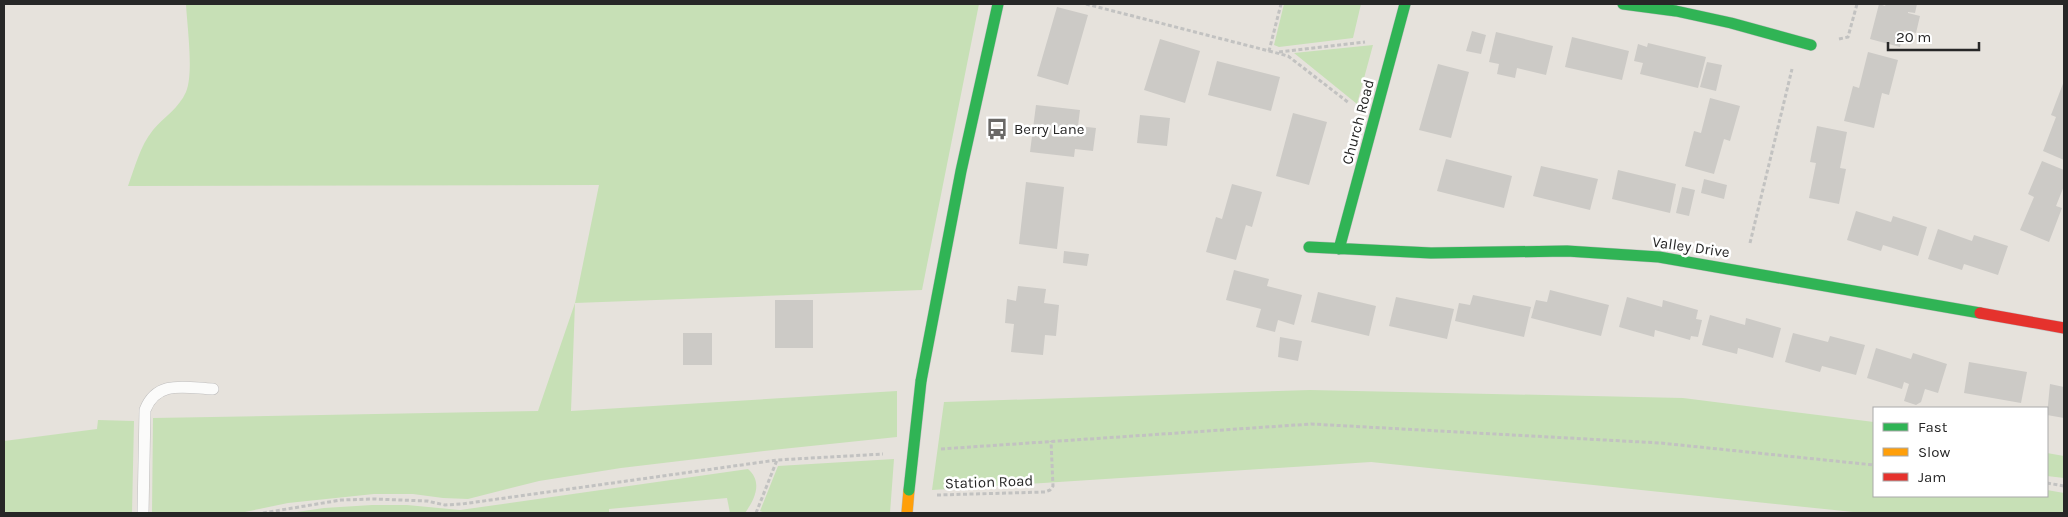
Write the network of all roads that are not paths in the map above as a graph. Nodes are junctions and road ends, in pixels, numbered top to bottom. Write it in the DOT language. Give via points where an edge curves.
graph roads {
  1 [pos="998,4"];
  2 [pos="1405,4"];
  3 [pos="1623,4"];
  4 [pos="1812,45"];
  5 [pos="1309,247"];
  6 [pos="1340,249"];
  7 [pos="2064,328"];
  8 [pos="212,389"];
  9 [pos="143,513"];
  10 [pos="907,513"];
  1 -- 10 [label="street, bridge" via="921,381"];
  2 -- 6 [label="street, Church Road"];
  3 -- 4 [label="street" via="1676,11"];
  5 -- 6 [label="street, Valley Drive"];
  6 -- 7 [label="street, Valley Drive" via="1431,253 1568,251 1659,257"];
  8 -- 9 [label="lane" via="172,387 162,389 148,401 145,410"];
}
